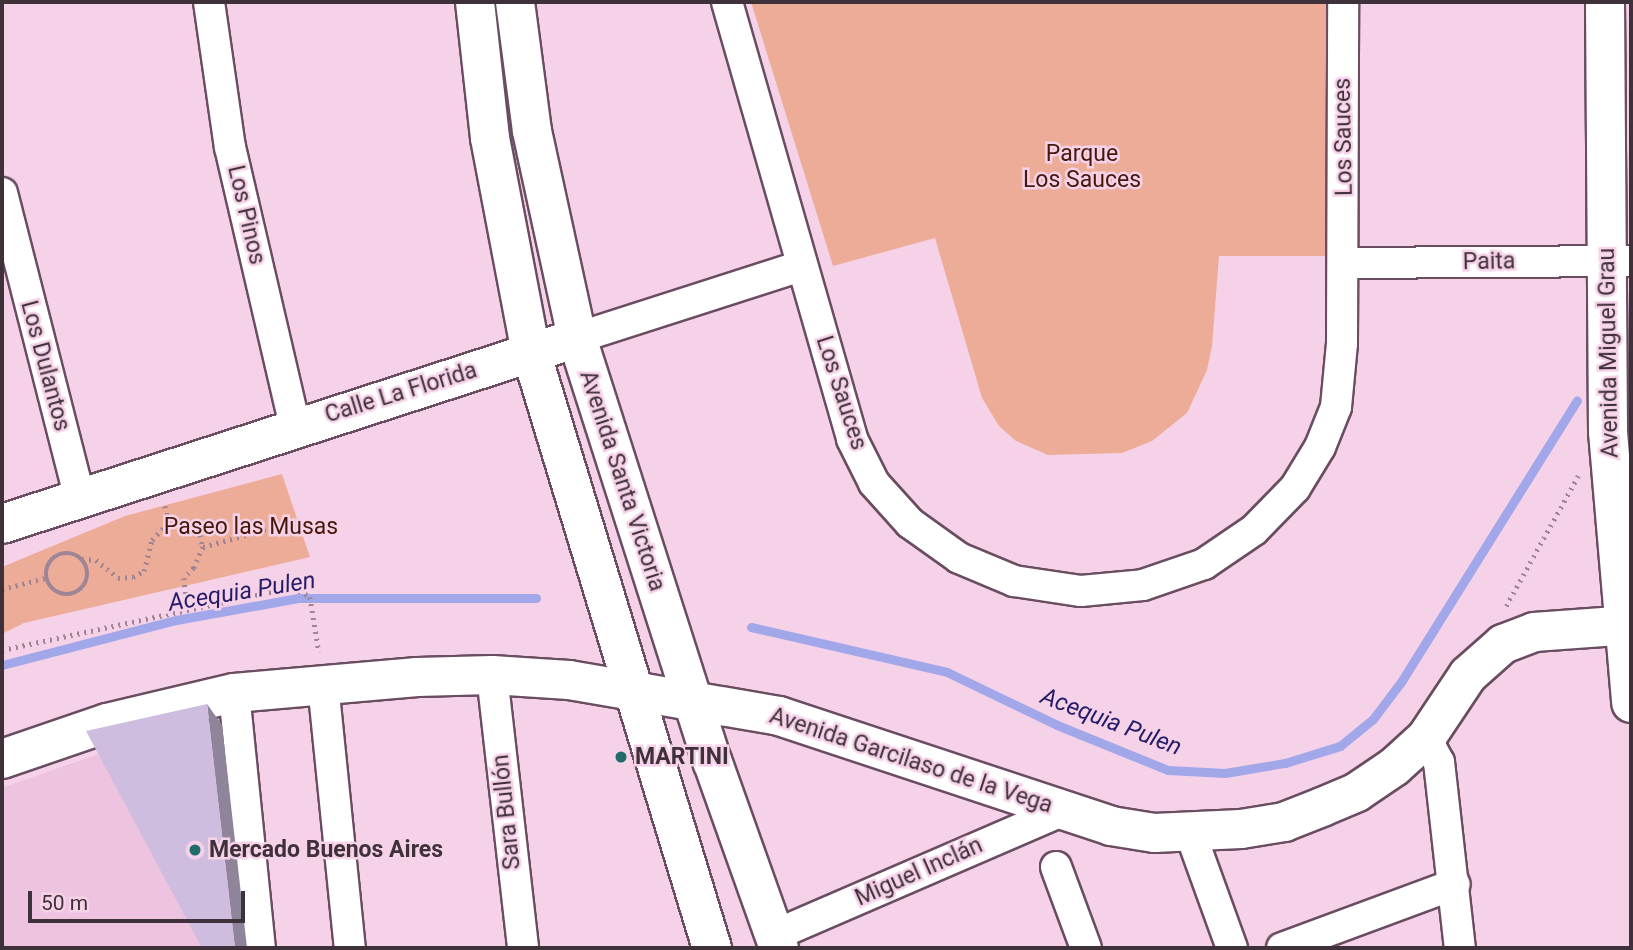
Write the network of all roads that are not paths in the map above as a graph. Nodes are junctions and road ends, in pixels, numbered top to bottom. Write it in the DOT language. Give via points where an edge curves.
graph roads {
  1 [pos="209,2"];
  2 [pos="475,2"];
  3 [pos="515,2"];
  4 [pos="727,2"];
  5 [pos="1343,2"];
  6 [pos="1605,2"];
  7 [pos="2,193"];
  8 [pos="1619,261"];
  9 [pos="1346,263"];
  10 [pos="801,266"];
  11 [pos="577,338"];
  12 [pos="531,352"];
  13 [pos="295,426"];
  14 [pos="80,498"];
  15 [pos="2,524"];
  16 [pos="1627,625"];
  17 [pos="492,675"];
  18 [pos="323,684"];
  19 [pos="633,690"];
  20 [pos="234,693"];
  21 [pos="691,697"];
  22 [pos="1631,704"];
  23 [pos="1426,738"];
  24 [pos="2,759"];
  25 [pos="1064,810"];
  26 [pos="1190,832"];
  27 [pos="1056,867"];
  28 [pos="1455,884"];
  29 [pos="777,942"];
  30 [pos="260,948"];
  31 [pos="350,948"];
  32 [pos="523,948"];
  33 [pos="712,948"];
  34 [pos="1086,948"];
  35 [pos="1232,948"];
  36 [pos="1282,948"];
  37 [pos="1460,948"];
  1 -- 13 [label="street, Los Pinos" via="230,148"];
  2 -- 12 [label="main road, Avenida Santa Victoria" via="490,138"];
  3 -- 11 [label="main road, Avenida Santa Victoria" via="532,131"];
  4 -- 10 [label="street, Los Sauces"];
  5 -- 9 [label="street, Los Sauces"];
  6 -- 8 [label="main road, Avenida Miguel Grau"];
  7 -- 14 [label="street, Los Dulantos"];
  8 -- 9 [label="street, Paita"];
  8 -- 16 [label="main road, Avenida Miguel Grau" via="1608,432"];
  9 -- 10 [label="street, Los Sauces" via="1336,407 1320,447 1295,488 1254,530 1204,564 1143,585 1080,592 1014,581 959,558 910,523 874,483 852,439"];
  10 -- 11 [label="street, Calle La Florida"];
  11 -- 12 [label="main road, Calle La Florida"];
  11 -- 21 [label="main road, Avenida Santa Victoria"];
  12 -- 13 [label="main road, Calle La Florida"];
  12 -- 19 [label="main road, Avenida Santa Victoria"];
  13 -- 14 [label="main road, Calle La Florida"];
  14 -- 15 [label="main road, Calle La Florida"];
  16 -- 22 [label="main road, Avenida Miguel Grau"];
  16 -- 23 [label="main road, Avenida Garcilaso de la Vega" via="1534,632 1503,644 1468,676"];
  17 -- 18 [label="main road, Avenida Garcilaso de la Vega"];
  17 -- 19 [label="main road, Avenida Garcilaso de la Vega"];
  17 -- 32 [label="street, Sara Bullón"];
  18 -- 20 [label="main road, Avenida Garcilaso de la Vega"];
  18 -- 31 [label="street"];
  19 -- 21 [label="main road, Avenida Garcilaso de la Vega"];
  19 -- 33 [label="main road, Avenida Santa Victoria"];
  20 -- 24 [label="main road, Avenida Garcilaso de la Vega" via="107,723"];
  20 -- 30 [label="street"];
  21 -- 25 [label="main road, Avenida Garcilaso de la Vega" via="779,716 870,743"];
  21 -- 29 [label="main road, Avenida Santa Victoria"];
  23 -- 26 [label="main road, Avenida Garcilaso de la Vega" via="1357,792 1322,807 1284,822"];
  23 -- 28 [label="street" via="1439,762"];
  25 -- 26 [label="main road, Avenida Garcilaso de la Vega" via="1111,826"];
  25 -- 29 [label="street, Miguel Inclán"];
  26 -- 35 [label="street"];
  27 -- 34 [label="street"];
  28 -- 36 [label="street"];
  28 -- 37 [label="street"];
}
